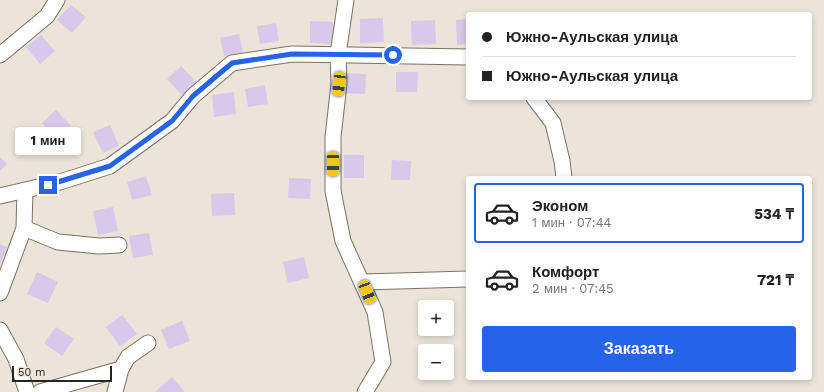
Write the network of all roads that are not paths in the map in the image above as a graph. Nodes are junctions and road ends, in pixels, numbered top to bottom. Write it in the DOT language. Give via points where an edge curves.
graph roads {
  1 [pos="57,0"];
  2 [pos="346,0"];
  3 [pos="338,54"];
  4 [pos="0,55"];
  5 [pos="466,57"];
  6 [pos="536,100"];
  7 [pos="564,176"];
  8 [pos="25,190"];
  9 [pos="0,196"];
  10 [pos="24,228"];
  11 [pos="119,245"];
  12 [pos="466,279"];
  13 [pos="363,282"];
  14 [pos="0,293"];
  15 [pos="0,330"];
  16 [pos="148,343"];
  17 [pos="121,369"];
  18 [pos="28,392"];
  19 [pos="40,392"];
  20 [pos="115,392"];
  21 [pos="365,392"];
  1 -- 4 [label="street" via="47,16"];
  2 -- 3 [label="street"];
  3 -- 5 [label="street"];
  3 -- 8 [label="street" via="292,54 232,63 193,96 172,121 110,166"];
  3 -- 13 [label="street" via="339,84 333,137 333,191 343,241"];
  6 -- 7 [label="street" via="553,123"];
  8 -- 9 [label="street"];
  8 -- 10 [label="street"];
  10 -- 11 [label="street" via="58,242"];
  10 -- 14 [label="street"];
  12 -- 13 [label="street"];
  13 -- 21 [label="street" via="375,312 383,362"];
  15 -- 18 [label="street" via="16,359"];
  16 -- 17 [label="street" via="128,357"];
  17 -- 19 [label="street"];
  17 -- 20 [label="street"];
}
